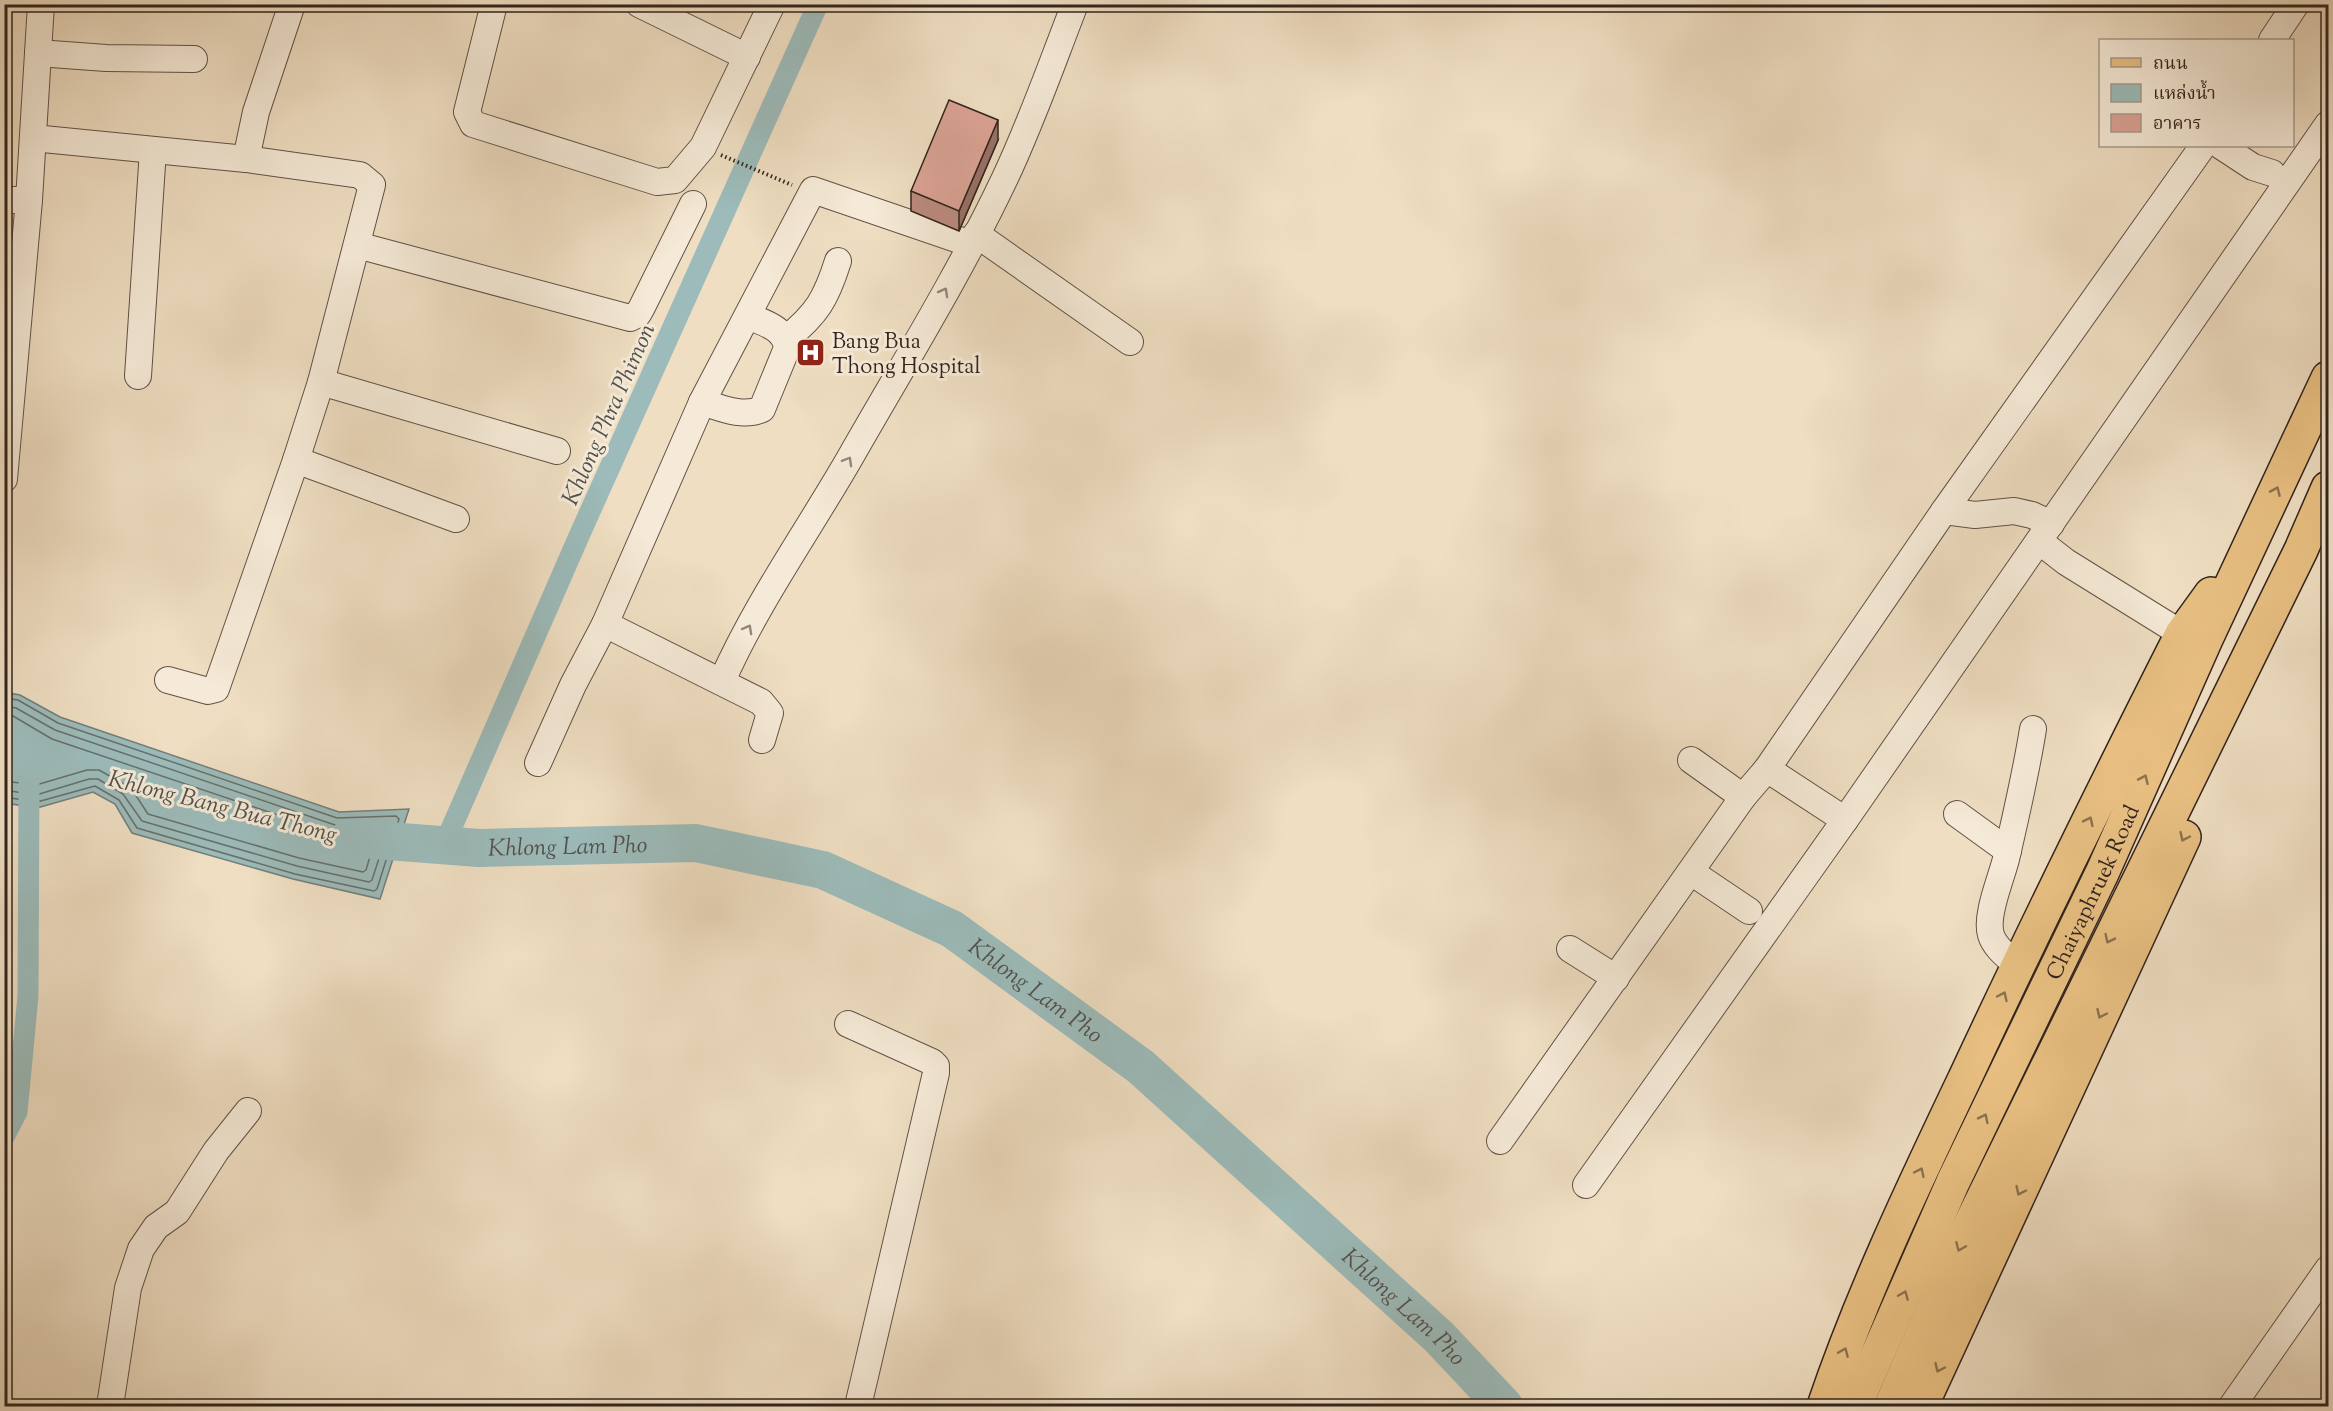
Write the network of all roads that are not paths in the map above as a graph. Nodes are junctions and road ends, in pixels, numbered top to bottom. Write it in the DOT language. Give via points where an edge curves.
graph roads {
  1 [pos="41,4"];
  2 [pos="292,4"];
  3 [pos="494,4"];
  4 [pos="772,4"];
  5 [pos="1075,4"];
  6 [pos="2296,4"];
  7 [pos="643,5"];
  8 [pos="2273,39"];
  9 [pos="38,53"];
  10 [pos="747,57"];
  11 [pos="194,59"];
  12 [pos="2328,124"];
  13 [pos="33,138"];
  14 [pos="2202,147"];
  15 [pos="2223,147"];
  16 [pos="153,150"];
  17 [pos="246,159"];
  18 [pos="2272,173"];
  19 [pos="17,200"];
  20 [pos="693,204"];
  21 [pos="974,239"];
  22 [pos="357,245"];
  23 [pos="838,261"];
  24 [pos="748,316"];
  25 [pos="786,339"];
  26 [pos="1130,342"];
  27 [pos="138,376"];
  28 [pos="2328,378"];
  29 [pos="321,382"];
  30 [pos="702,402"];
  31 [pos="557,451"];
  32 [pos="296,460"];
  33 [pos="4,479"];
  34 [pos="2328,488"];
  35 [pos="1944,511"];
  36 [pos="456,519"];
  37 [pos="2045,533"];
  38 [pos="2252,545"];
  39 [pos="2301,550"];
  40 [pos="605,624"];
  41 [pos="2182,634"];
  42 [pos="168,681"];
  43 [pos="722,681"];
  44 [pos="2033,729"];
  45 [pos="762,741"];
  46 [pos="1691,760"];
  47 [pos="538,763"];
  48 [pos="1767,770"];
  49 [pos="1743,797"];
  50 [pos="1957,814"];
  51 [pos="1845,820"];
  52 [pos="2008,851"];
  53 [pos="1691,872"];
  54 [pos="1749,911"];
  55 [pos="1570,949"];
  56 [pos="2018,966"];
  57 [pos="1616,978"];
  58 [pos="848,1024"];
  59 [pos="248,1111"];
  60 [pos="1500,1141"];
  61 [pos="1586,1185"];
  62 [pos="2328,1269"];
  63 [pos="110,1407"];
  64 [pos="858,1407"];
  65 [pos="1824,1407"];
  66 [pos="1856,1407"];
  67 [pos="1891,1407"];
  68 [pos="1922,1407"];
  69 [pos="2232,1407"];
  1 -- 9 [label="street"];
  2 -- 17 [label="street" via="256,112"];
  3 -- 10 [label="street" via="467,112 473,124 657,182 675,180 703,147"];
  4 -- 10 [label="street"];
  5 -- 21 [label="street" via="1025,134"];
  6 -- 8 [label="street"];
  7 -- 10 [label="street"];
  9 -- 11 [label="street"];
  9 -- 13 [label="street"];
  12 -- 37 [label="street"];
  13 -- 16 [label="street"];
  13 -- 19 [label="street"];
  14 -- 35 [label="street"];
  15 -- 18 [label="street" via="2253,167"];
  16 -- 17 [label="street"];
  16 -- 27 [label="street"];
  17 -- 22 [label="street" via="365,177 372,188"];
  19 -- 33 [label="street"];
  20 -- 22 [label="street" via="638,314 630,318"];
  21 -- 24 [label="street" via="813,190"];
  21 -- 26 [label="street"];
  43 -- 21 [label="street, one-way" via="770,589"];
  22 -- 29 [label="street"];
  23 -- 25 [label="street" via="829,287 810,319"];
  24 -- 25 [label="street" via="779,331"];
  24 -- 30 [label="street"];
  25 -- 30 [label="street" via="787,348 762,409 740,413"];
  38 -- 28 [label="main road, Chaiyaphruek Road, one-way"];
  29 -- 31 [label="street"];
  29 -- 32 [label="street"];
  30 -- 40 [label="street"];
  32 -- 36 [label="street"];
  32 -- 42 [label="street" via="216,689 208,691"];
  34 -- 39 [label="main road, Chaiyaphruek Road"];
  35 -- 37 [label="street" via="1975,515 2014,511 2032,515"];
  35 -- 48 [label="street"];
  37 -- 41 [label="street" via="2066,562"];
  37 -- 51 [label="street"];
  38 -- 41 [label="main road"];
  66 -- 38 [label="main road, Chaiyaphruek Road, one-way" via="1953,1182 2103,871"];
  39 -- 67 [label="main road, Chaiyaphruek Road, one-way" via="1965,1235"];
  39 -- 68 [label="main road, one-way" via="2287,610 2270,652"];
  40 -- 43 [label="street"];
  40 -- 47 [label="street"];
  56 -- 41 [label="main road, one-way"];
  43 -- 45 [label="street" via="768,708"];
  44 -- 52 [label="street"];
  46 -- 49 [label="street"];
  48 -- 49 [label="street"];
  48 -- 51 [label="street"];
  49 -- 53 [label="street"];
  50 -- 52 [label="street"];
  51 -- 61 [label="street"];
  52 -- 56 [label="street" via="1991,911 1990,934 1999,949"];
  53 -- 54 [label="street"];
  53 -- 57 [label="street"];
  55 -- 57 [label="street"];
  65 -- 56 [label="main road, one-way" via="1834,1374 1903,1210"];
  57 -- 60 [label="street"];
  58 -- 64 [label="street" via="936,1066"];
  59 -- 63 [label="street" via="216,1151 177,1212 156,1227 141,1249 128,1288"];
  62 -- 69 [label="street"];
}
